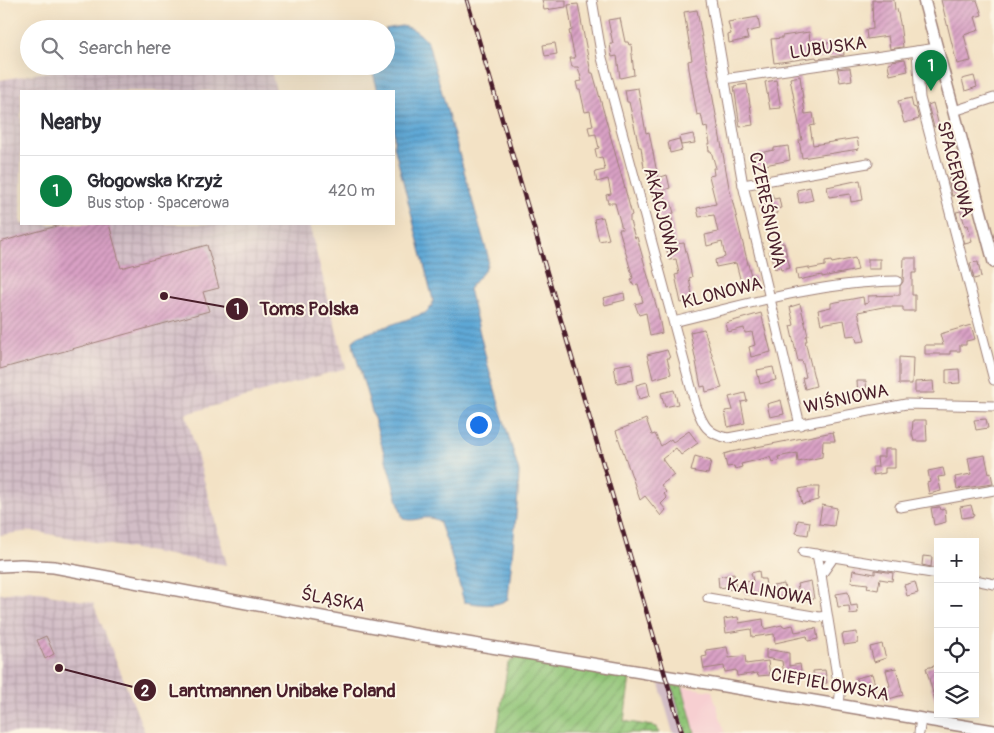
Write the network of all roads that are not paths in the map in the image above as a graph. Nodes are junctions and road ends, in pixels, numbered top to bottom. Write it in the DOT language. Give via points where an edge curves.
graph roads {
  1 [pos="592,0"];
  2 [pos="711,0"];
  3 [pos="924,0"];
  4 [pos="937,48"];
  5 [pos="916,51"];
  6 [pos="724,79"];
  7 [pos="994,98"];
  8 [pos="954,111"];
  9 [pos="868,163"];
  10 [pos="743,185"];
  11 [pos="994,262"];
  12 [pos="897,281"];
  13 [pos="770,298"];
  14 [pos="674,322"];
  15 [pos="994,380"];
  16 [pos="994,406"];
  17 [pos="800,425"];
  18 [pos="708,429"];
  19 [pos="994,490"];
  20 [pos="900,507"];
  21 [pos="803,552"];
  22 [pos="817,554"];
  23 [pos="832,557"];
  24 [pos="0,566"];
  25 [pos="934,573"];
  26 [pos="821,575"];
  27 [pos="979,581"];
  28 [pos="994,584"];
  29 [pos="708,598"];
  30 [pos="827,616"];
  31 [pos="659,674"];
  32 [pos="839,705"];
  33 [pos="921,719"];
  34 [pos="994,731"];
  35 [pos="919,733"];
  1 -- 14 [label="street, AKACJOWA" via="610,88"];
  2 -- 6 [label="street, CZEREŚNIOWA"];
  3 -- 4 [label="street"];
  4 -- 5 [label="street, LUBUSKA"];
  4 -- 8 [label="street"];
  5 -- 6 [label="street, LUBUSKA"];
  5 -- 15 [label="street, SPACEROWA" via="920,98"];
  6 -- 10 [label="street, CZEREŚNIOWA"];
  7 -- 8 [label="street"];
  8 -- 11 [label="street"];
  9 -- 10 [label="street"];
  10 -- 13 [label="street, CZEREŚNIOWA"];
  12 -- 13 [label="street, KLONOWA" via="867,282"];
  13 -- 14 [label="street, KLONOWA"];
  13 -- 17 [label="street, CZEREŚNIOWA"];
  14 -- 18 [label="street, AKACJOWA" via="696,406"];
  16 -- 17 [label="street, WIŚNIOWA" via="906,404"];
  17 -- 18 [label="street, WIŚNIOWA" via="728,438 717,436"];
  19 -- 20 [label="street"];
  21 -- 22 [label="street"];
  22 -- 23 [label="street"];
  22 -- 26 [label="street"];
  23 -- 25 [label="street"];
  23 -- 26 [label="street"];
  24 -- 31 [label="street, ŚLĄSKA" via="54,567 413,634"];
  26 -- 30 [label="street"];
  27 -- 28 [label="street"];
  29 -- 30 [label="street, KALINOWA"];
  30 -- 32 [label="street"];
  31 -- 32 [label="street, CIEPIELOWSKA"];
  32 -- 33 [label="street, CIEPIELOWSKA"];
  33 -- 34 [label="street, CIEPIELOWSKA"];
  33 -- 35 [label="street"];
}
